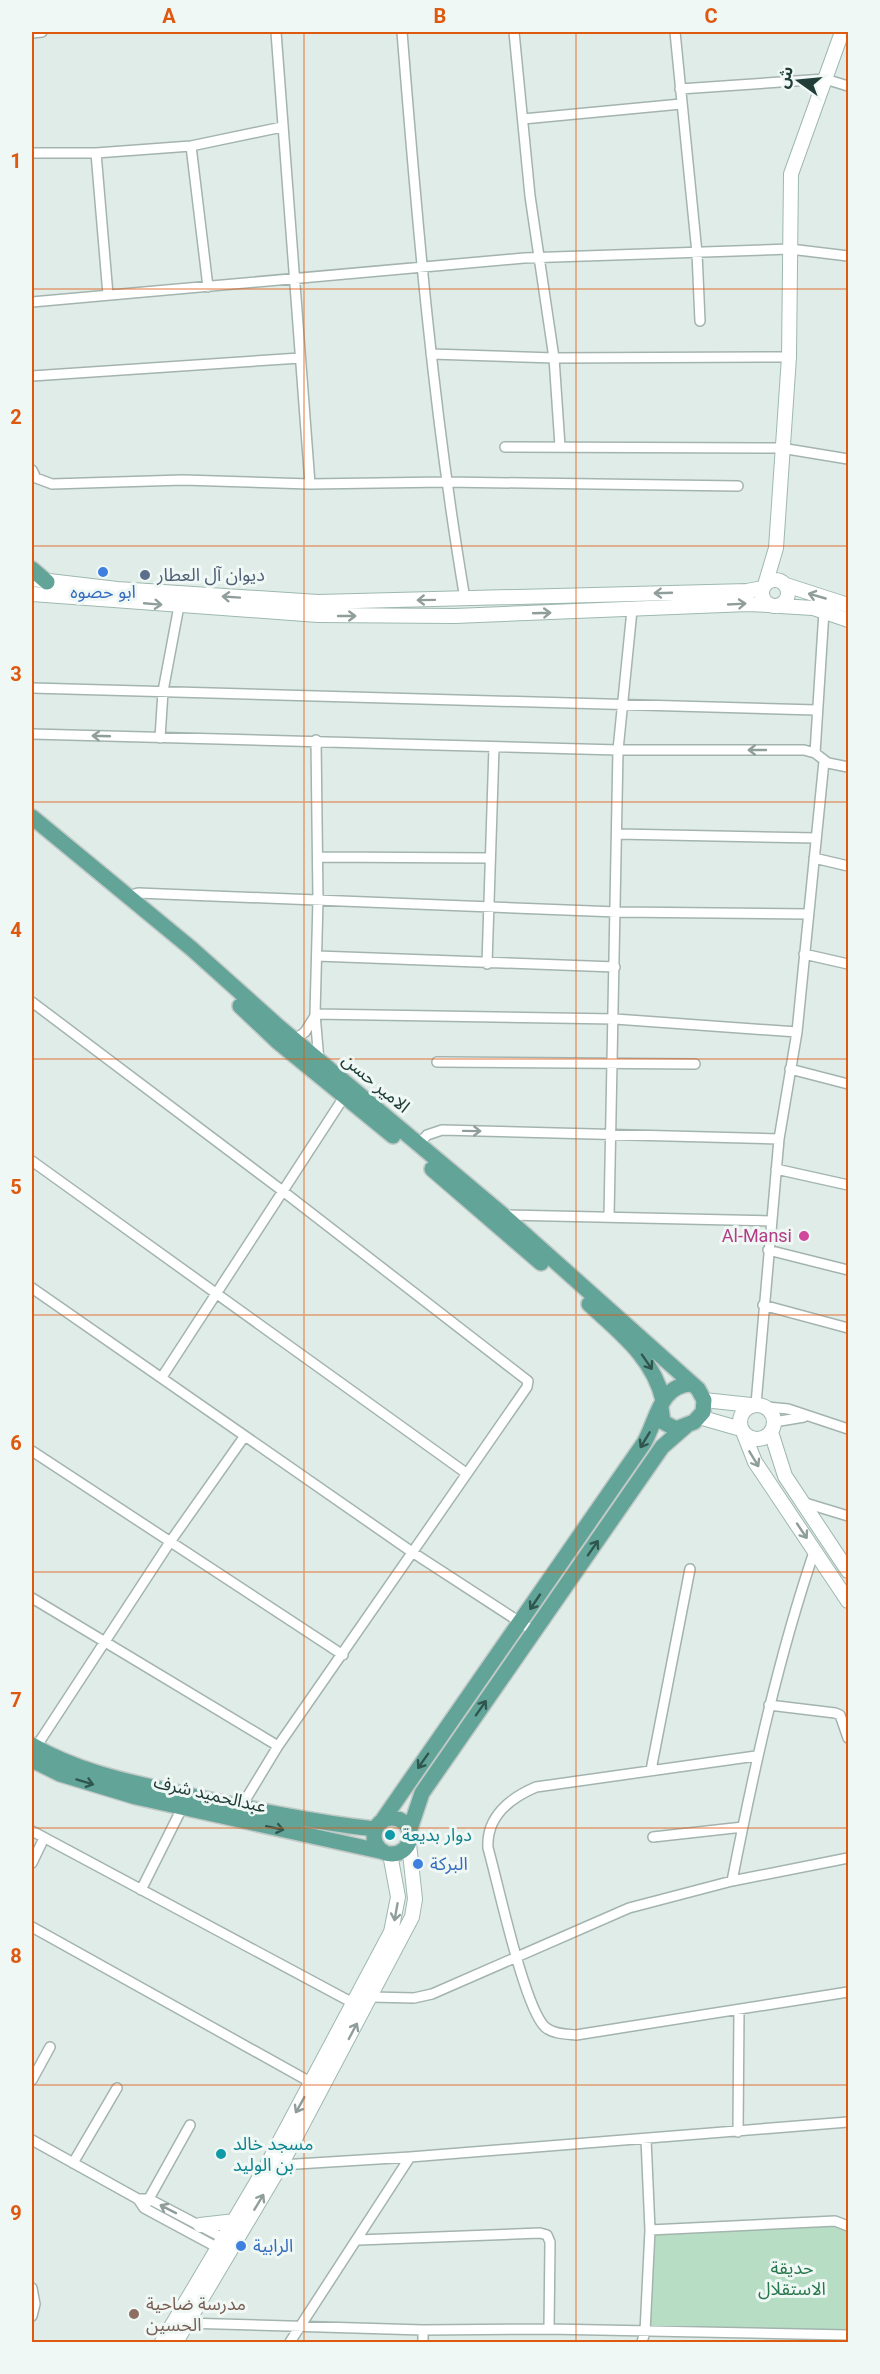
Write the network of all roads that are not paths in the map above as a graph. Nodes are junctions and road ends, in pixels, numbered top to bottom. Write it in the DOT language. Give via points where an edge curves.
graph roads {
  1 [pos="42,32"];
  2 [pos="276,32"];
  3 [pos="402,32"];
  4 [pos="514,32"];
  5 [pos="675,32"];
  6 [pos="842,32"];
  7 [pos="32,33"];
  8 [pos="825,79"];
  9 [pos="849,86"];
  10 [pos="680,89"];
  11 [pos="681,104"];
  12 [pos="523,119"];
  13 [pos="282,128"];
  14 [pos="191,146"];
  15 [pos="32,153"];
  16 [pos="96,153"];
  17 [pos="790,249"];
  18 [pos="697,253"];
  19 [pos="849,256"];
  20 [pos="538,257"];
  21 [pos="421,268"];
  22 [pos="292,278"];
  23 [pos="208,287"];
  24 [pos="108,295"];
  25 [pos="32,302"];
  26 [pos="700,321"];
  27 [pos="431,354"];
  28 [pos="789,357"];
  29 [pos="300,358"];
  30 [pos="554,358"];
  31 [pos="32,376"];
  32 [pos="560,446"];
  33 [pos="505,447"];
  34 [pos="781,448"];
  35 [pos="849,459"];
  36 [pos="32,470"];
  37 [pos="445,483"];
  38 [pos="310,484"];
  39 [pos="738,486"];
  40 [pos="776,548"];
  41 [pos="32,569"];
  42 [pos="39,580"];
  43 [pos="785,584"];
  44 [pos="764,586"];
  45 [pos="32,594"];
  46 [pos="465,599"];
  47 [pos="849,605"];
  48 [pos="179,606"];
  49 [pos="775,606"];
  50 [pos="632,610"];
  51 [pos="824,611"];
  52 [pos="849,620"];
  53 [pos="32,688"];
  54 [pos="163,691"];
  55 [pos="622,704"];
  56 [pos="816,710"];
  57 [pos="32,734"];
  58 [pos="160,738"];
  59 [pos="316,740"];
  60 [pos="494,747"];
  61 [pos="618,750"];
  62 [pos="815,753"];
  63 [pos="824,761"];
  64 [pos="849,766"];
  65 [pos="32,817"];
  66 [pos="32,830"];
  67 [pos="618,834"];
  68 [pos="816,838"];
  69 [pos="318,857"];
  70 [pos="490,858"];
  71 [pos="814,858"];
  72 [pos="849,866"];
  73 [pos="127,896"];
  74 [pos="318,900"];
  75 [pos="488,907"];
  76 [pos="617,912"];
  77 [pos="808,914"];
  78 [pos="804,954"];
  79 [pos="317,956"];
  80 [pos="487,964"];
  81 [pos="849,964"];
  82 [pos="615,967"];
  83 [pos="32,1002"];
  84 [pos="315,1014"];
  85 [pos="615,1020"];
  86 [pos="797,1032"];
  87 [pos="294,1040"];
  88 [pos="320,1062"];
  89 [pos="437,1062"];
  90 [pos="614,1064"];
  91 [pos="695,1064"];
  92 [pos="790,1069"];
  93 [pos="849,1084"];
  94 [pos="344,1097"];
  95 [pos="612,1133"];
  96 [pos="779,1139"];
  97 [pos="416,1148"];
  98 [pos="32,1161"];
  99 [pos="776,1169"];
  100 [pos="849,1185"];
  101 [pos="284,1192"];
  102 [pos="503,1215"];
  103 [pos="609,1217"];
  104 [pos="771,1221"];
  105 [pos="768,1250"];
  106 [pos="849,1270"];
  107 [pos="32,1288"];
  108 [pos="217,1294"];
  109 [pos="763,1305"];
  110 [pos="849,1328"];
  111 [pos="162,1377"];
  112 [pos="691,1384"];
  113 [pos="704,1400"];
  114 [pos="662,1404"];
  115 [pos="758,1406"];
  116 [pos="806,1416"];
  117 [pos="691,1423"];
  118 [pos="772,1427"];
  119 [pos="849,1430"];
  120 [pos="742,1431"];
  121 [pos="244,1437"];
  122 [pos="32,1452"];
  123 [pos="466,1473"];
  124 [pos="800,1501"];
  125 [pos="849,1516"];
  126 [pos="170,1542"];
  127 [pos="815,1549"];
  128 [pos="412,1552"];
  129 [pos="840,1558"];
  130 [pos="825,1566"];
  131 [pos="690,1569"];
  132 [pos="849,1571"];
  133 [pos="32,1598"];
  134 [pos="849,1601"];
  135 [pos="521,1623"];
  136 [pos="535,1632"];
  137 [pos="104,1643"];
  138 [pos="343,1655"];
  139 [pos="769,1705"];
  140 [pos="849,1738"];
  141 [pos="278,1746"];
  142 [pos="33,1750"];
  143 [pos="756,1756"];
  144 [pos="651,1770"];
  145 [pos="241,1807"];
  146 [pos="182,1808"];
  147 [pos="379,1825"];
  148 [pos="743,1827"];
  149 [pos="32,1832"];
  150 [pos="410,1837"];
  151 [pos="44,1838"];
  152 [pos="653,1838"];
  153 [pos="387,1853"];
  154 [pos="849,1858"];
  155 [pos="32,1863"];
  156 [pos="732,1881"];
  157 [pos="141,1890"];
  158 [pos="32,1927"];
  159 [pos="517,1956"];
  160 [pos="849,1992"];
  161 [pos="371,1997"];
  162 [pos="353,2003"];
  163 [pos="739,2010"];
  164 [pos="50,2047"];
  165 [pos="32,2080"];
  166 [pos="312,2083"];
  167 [pos="117,2088"];
  168 [pos="849,2122"];
  169 [pos="190,2125"];
  170 [pos="738,2132"];
  171 [pos="646,2139"];
  172 [pos="33,2144"];
  173 [pos="410,2157"];
  174 [pos="73,2163"];
  175 [pos="281,2165"];
  176 [pos="146,2203"];
  177 [pos="235,2221"];
  178 [pos="200,2225"];
  179 [pos="849,2226"];
  180 [pos="650,2230"];
  181 [pos="358,2240"];
  182 [pos="227,2247"];
  183 [pos="32,2288"];
  184 [pos="32,2316"];
  185 [pos="182,2323"];
  186 [pos="303,2326"];
  187 [pos="423,2330"];
  188 [pos="549,2330"];
  189 [pos="645,2332"];
  190 [pos="849,2335"];
  191 [pos="162,2343"];
  192 [pos="176,2343"];
  193 [pos="290,2343"];
  194 [pos="423,2343"];
  195 [pos="642,2343"];
  1 -- 7 [label="street"];
  2 -- 13 [label="street"];
  3 -- 21 [label="street"];
  4 -- 12 [label="street"];
  5 -- 10 [label="street"];
  6 -- 8 [label="main road"];
  8 -- 9 [label="street"];
  8 -- 10 [label="street"];
  8 -- 17 [label="main road" via="792,168"];
  10 -- 11 [label="street"];
  11 -- 12 [label="street"];
  11 -- 18 [label="street"];
  12 -- 20 [label="street"];
  13 -- 14 [label="street"];
  13 -- 22 [label="street"];
  14 -- 16 [label="street"];
  14 -- 23 [label="street"];
  15 -- 16 [label="street"];
  16 -- 24 [label="street"];
  17 -- 18 [label="street"];
  17 -- 19 [label="street"];
  17 -- 28 [label="main road"];
  18 -- 20 [label="street"];
  18 -- 26 [label="street"];
  20 -- 21 [label="street"];
  20 -- 30 [label="street"];
  21 -- 22 [label="street"];
  21 -- 27 [label="street"];
  22 -- 23 [label="street"];
  22 -- 29 [label="street"];
  23 -- 24 [label="street"];
  24 -- 25 [label="street"];
  27 -- 30 [label="street"];
  27 -- 37 [label="street"];
  28 -- 30 [label="street"];
  28 -- 34 [label="main road"];
  29 -- 31 [label="street"];
  29 -- 38 [label="street"];
  30 -- 32 [label="street"];
  32 -- 33 [label="street"];
  32 -- 34 [label="street"];
  34 -- 35 [label="street"];
  34 -- 40 [label="main road"];
  36 -- 38 [label="street" via="36,478 52,484 183,480"];
  37 -- 38 [label="street"];
  37 -- 39 [label="street"];
  37 -- 46 [label="street"];
  40 -- 43 [label="main road"];
  40 -- 44 [label="main road"];
  41 -- 42 [label="main road"];
  46 -- 42 [label="main road, one-way" via="318,602"];
  43 -- 44 [label="main road" via="772,580"];
  47 -- 43 [label="main road, one-way"];
  43 -- 49 [label="main road" via="787,599"];
  44 -- 46 [label="main road, one-way" via="747,591"];
  44 -- 49 [label="main road" via="762,596"];
  45 -- 48 [label="main road, one-way"];
  48 -- 50 [label="main road, one-way" via="329,616"];
  48 -- 54 [label="street"];
  50 -- 49 [label="main road, one-way"];
  49 -- 51 [label="main road"];
  50 -- 55 [label="street"];
  51 -- 52 [label="main road"];
  51 -- 56 [label="street"];
  53 -- 54 [label="street"];
  54 -- 55 [label="street"];
  54 -- 58 [label="street"];
  55 -- 56 [label="street"];
  55 -- 61 [label="street"];
  56 -- 62 [label="street"];
  58 -- 57 [label="street, one-way"];
  58 -- 59 [label="street"];
  59 -- 60 [label="street"];
  59 -- 69 [label="street"];
  60 -- 61 [label="street"];
  60 -- 70 [label="street"];
  62 -- 61 [label="street, one-way"];
  61 -- 67 [label="street"];
  62 -- 63 [label="street"];
  63 -- 64 [label="street"];
  63 -- 68 [label="street"];
  65 -- 73 [label="main road, الامير حسن"];
  66 -- 94 [label="main road, الامير حسن" via="188,956 278,1042"];
  67 -- 68 [label="street"];
  67 -- 76 [label="street"];
  68 -- 71 [label="street"];
  69 -- 70 [label="street"];
  69 -- 74 [label="street"];
  70 -- 75 [label="street"];
  71 -- 72 [label="street"];
  71 -- 77 [label="street"];
  73 -- 74 [label="street" via="138,893"];
  73 -- 87 [label="main road, الامير حسن"];
  74 -- 75 [label="street"];
  74 -- 79 [label="street"];
  75 -- 76 [label="street"];
  75 -- 80 [label="street"];
  76 -- 77 [label="street"];
  76 -- 82 [label="street"];
  77 -- 78 [label="street"];
  78 -- 81 [label="street"];
  78 -- 86 [label="street"];
  79 -- 80 [label="street"];
  79 -- 84 [label="street"];
  80 -- 82 [label="street"];
  82 -- 85 [label="street"];
  83 -- 101 [label="street"];
  84 -- 85 [label="street"];
  84 -- 87 [label="street" via="305,1032"];
  84 -- 88 [label="street"];
  85 -- 86 [label="street"];
  85 -- 90 [label="street"];
  86 -- 92 [label="street"];
  87 -- 88 [label="main road, الامير حسن"];
  88 -- 97 [label="main road, الامير حسن"];
  89 -- 90 [label="street"];
  90 -- 91 [label="street"];
  90 -- 95 [label="street"];
  92 -- 93 [label="street"];
  92 -- 96 [label="street"];
  94 -- 97 [label="main road, الامير حسن"];
  94 -- 101 [label="street"];
  95 -- 96 [label="street"];
  97 -- 95 [label="street, one-way" via="427,1135 442,1130"];
  95 -- 103 [label="street"];
  96 -- 99 [label="street"];
  97 -- 102 [label="main road, الامير حسن"];
  97 -- 114 [label="main road, الامير حسن, one-way" via="634,1346 650,1365"];
  98 -- 108 [label="street"];
  99 -- 100 [label="street"];
  99 -- 104 [label="street"];
  101 -- 108 [label="street"];
  101 -- 123 [label="street" via="525,1376 527,1387"];
  102 -- 103 [label="street"];
  102 -- 112 [label="main road, الامير حسن"];
  103 -- 104 [label="street"];
  104 -- 105 [label="street"];
  105 -- 106 [label="street"];
  105 -- 109 [label="street"];
  107 -- 111 [label="street"];
  108 -- 111 [label="street"];
  108 -- 123 [label="street"];
  109 -- 110 [label="street"];
  109 -- 115 [label="street"];
  111 -- 121 [label="street"];
  112 -- 113 [label="main road"];
  112 -- 114 [label="main road" via="672,1388"];
  113 -- 115 [label="main road"];
  113 -- 117 [label="main road" via="703,1412"];
  114 -- 117 [label="main road, الامير حسن" via="666,1426 676,1429"];
  114 -- 135 [label="main road, one-way" via="644,1443"];
  115 -- 116 [label="street" via="788,1409"];
  115 -- 118 [label="main road"];
  115 -- 120 [label="main road" via="740,1417"];
  116 -- 118 [label="street"];
  116 -- 119 [label="street"];
  117 -- 120 [label="main road"];
  136 -- 117 [label="main road, one-way" via="662,1448"];
  118 -- 120 [label="main road" via="761,1439"];
  118 -- 124 [label="main road" via="785,1476"];
  120 -- 127 [label="main road, one-way" via="755,1462"];
  121 -- 126 [label="street"];
  121 -- 128 [label="street"];
  122 -- 126 [label="street"];
  123 -- 128 [label="street"];
  124 -- 125 [label="street"];
  124 -- 129 [label="main road"];
  126 -- 137 [label="street"];
  126 -- 138 [label="street"];
  127 -- 130 [label="main road"];
  127 -- 139 [label="street"];
  128 -- 135 [label="street"];
  128 -- 138 [label="street"];
  129 -- 130 [label="main road"];
  129 -- 132 [label="main road"];
  130 -- 134 [label="main road"];
  131 -- 144 [label="street"];
  133 -- 137 [label="street"];
  135 -- 136 [label="street"];
  135 -- 147 [label="main road, one-way"];
  150 -- 136 [label="main road, one-way" via="422,1793"];
  137 -- 141 [label="street"];
  137 -- 142 [label="street"];
  138 -- 141 [label="street"];
  139 -- 140 [label="street" via="840,1715"];
  139 -- 143 [label="street"];
  141 -- 145 [label="street"];
  142 -- 145 [label="main road, عبدالحميد شرف" via="93,1772"];
  142 -- 146 [label="main road, عبدالحميد شرف, one-way" via="60,1774"];
  143 -- 144 [label="street"];
  143 -- 148 [label="street"];
  144 -- 159 [label="street" via="536,1787 507,1803 493,1820 487,1834 488,1848"];
  145 -- 147 [label="main road, عبدالحميد شرف"];
  146 -- 153 [label="main road, عبدالحميد شرف, one-way"];
  146 -- 157 [label="street"];
  147 -- 150 [label="main road" via="396,1818 404,1822"];
  147 -- 153 [label="main road" via="376,1844"];
  148 -- 152 [label="street"];
  148 -- 156 [label="street"];
  149 -- 151 [label="street"];
  150 -- 153 [label="main road" via="401,1852"];
  150 -- 161 [label="main road" via="414,1908"];
  151 -- 155 [label="street"];
  151 -- 157 [label="street"];
  153 -- 162 [label="main road, one-way" via="397,1888 395,1917"];
  154 -- 156 [label="street"];
  156 -- 159 [label="street" via="629,1908"];
  157 -- 162 [label="street"];
  158 -- 166 [label="street"];
  159 -- 161 [label="street" via="432,1994 414,1998"];
  159 -- 163 [label="street" via="537,2016 546,2028 561,2034"];
  160 -- 163 [label="street"];
  175 -- 161 [label="main road, one-way"];
  162 -- 166 [label="main road"];
  163 -- 170 [label="street"];
  164 -- 165 [label="street"];
  166 -- 177 [label="main road, one-way"];
  167 -- 174 [label="street"];
  168 -- 170 [label="street"];
  169 -- 176 [label="street"];
  170 -- 171 [label="street"];
  171 -- 173 [label="street"];
  171 -- 180 [label="street"];
  172 -- 174 [label="street"];
  173 -- 175 [label="street"];
  173 -- 181 [label="street"];
  174 -- 176 [label="street"];
  182 -- 175 [label="main road, one-way"];
  178 -- 176 [label="street, one-way"];
  176 -- 182 [label="street"];
  177 -- 178 [label="main road"];
  177 -- 182 [label="main road"];
  178 -- 182 [label="street"];
  179 -- 180 [label="street" via="835,2220"];
  180 -- 189 [label="street"];
  181 -- 186 [label="street"];
  181 -- 188 [label="street" via="547,2235"];
  182 -- 185 [label="main road"];
  183 -- 184 [label="street"];
  185 -- 186 [label="street"];
  185 -- 191 [label="main road"];
  185 -- 192 [label="main road"];
  186 -- 187 [label="street"];
  186 -- 193 [label="street"];
  187 -- 188 [label="street"];
  187 -- 194 [label="street"];
  188 -- 189 [label="street"];
  189 -- 190 [label="street"];
  189 -- 195 [label="street"];
}
